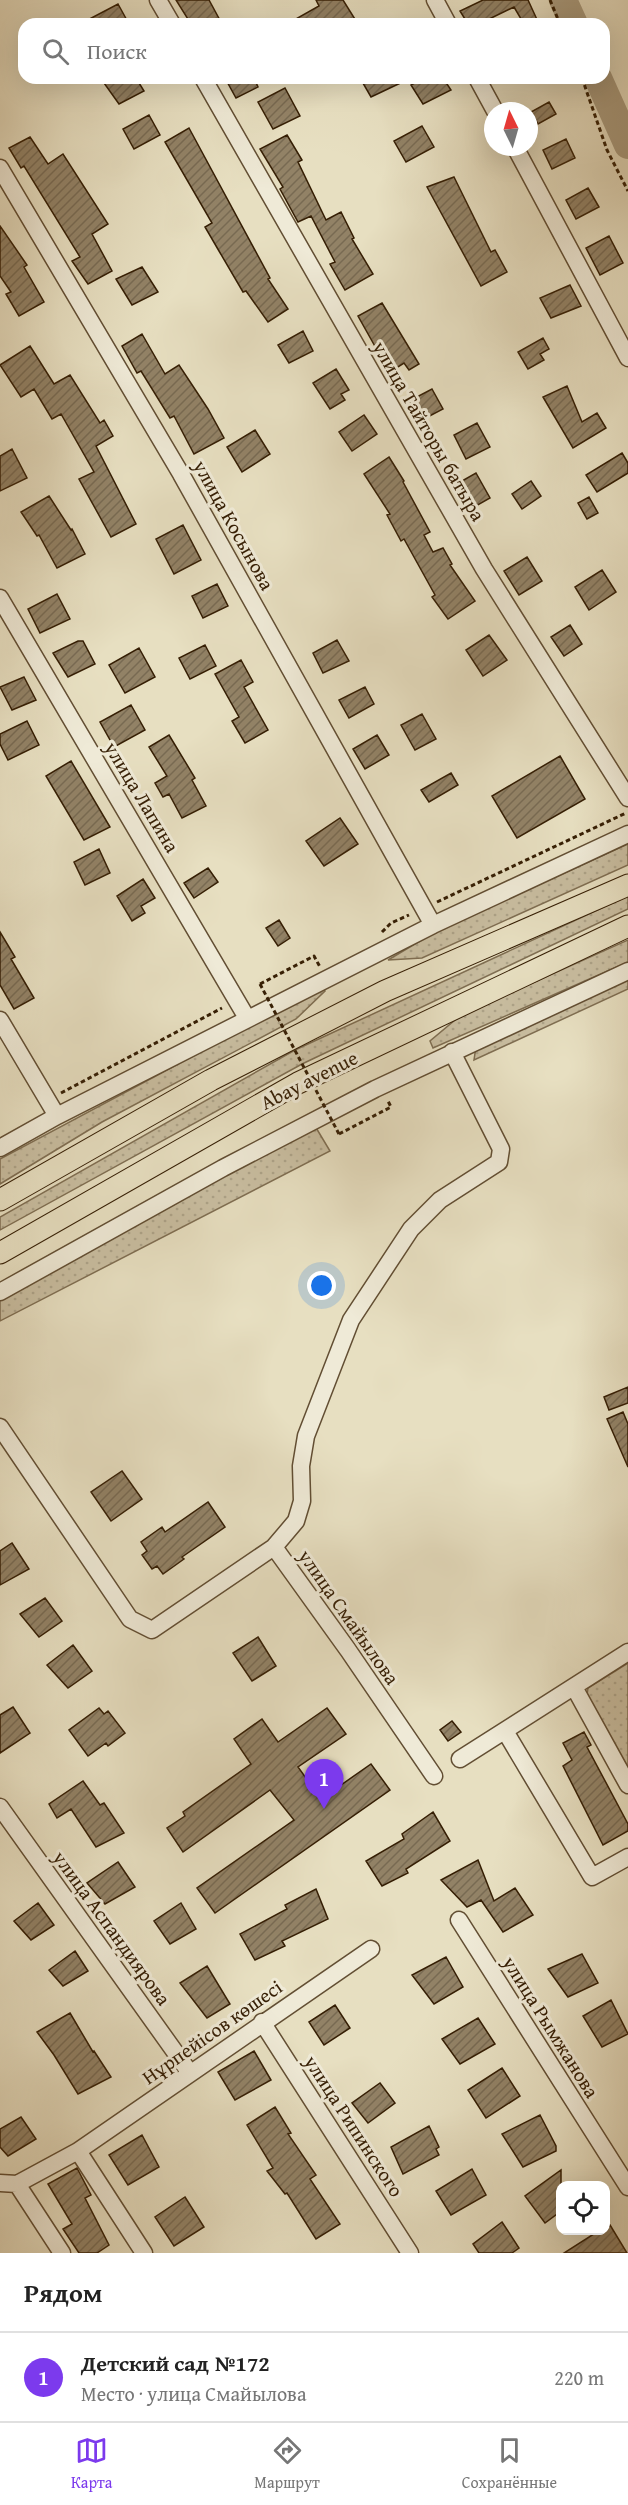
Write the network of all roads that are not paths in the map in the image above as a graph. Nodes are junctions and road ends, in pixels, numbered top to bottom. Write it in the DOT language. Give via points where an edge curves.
graph roads {
  1 [pos="158,0"];
  2 [pos="435,0"];
  3 [pos="168,18"];
  4 [pos="445,18"];
  5 [pos="206,84"];
  6 [pos="480,84"];
  7 [pos="490,102"];
  8 [pos="520,156"];
  9 [pos="0,168"];
  10 [pos="628,358"];
  11 [pos="0,598"];
  12 [pos="628,798"];
  13 [pos="628,834"];
  14 [pos="628,885"];
  15 [pos="433,925"];
  16 [pos="628,926"];
  17 [pos="628,970"];
  18 [pos="247,1018"];
  19 [pos="0,1020"];
  20 [pos="452,1052"];
  21 [pos="57,1116"];
  22 [pos="0,1148"];
  23 [pos="0,1200"];
  24 [pos="0,1253"];
  25 [pos="0,1292"];
  26 [pos="0,1427"];
  27 [pos="274,1547"];
  28 [pos="628,1652"];
  29 [pos="574,1687"];
  30 [pos="505,1731"];
  31 [pos="460,1759"];
  32 [pos="434,1776"];
  33 [pos="628,1785"];
  34 [pos="0,1807"];
  35 [pos="628,1857"];
  36 [pos="459,1920"];
  37 [pos="371,1949"];
  38 [pos="262,2022"];
  39 [pos="190,2073"];
  40 [pos="78,2151"];
  41 [pos="8,2183"];
  42 [pos="628,2187"];
  43 [pos="62,2253"];
  44 [pos="144,2253"];
  45 [pos="410,2253"];
  1 -- 3 [label="street"];
  2 -- 4 [label="street"];
  5 -- 12 [label="street, улица Тайторы батыра" via="484,569"];
  6 -- 7 [label="street"];
  8 -- 10 [label="street"];
  9 -- 15 [label="street, улица Косынова" via="180,474"];
  11 -- 18 [label="street, улица Лапина"];
  13 -- 15 [label="street"];
  14 -- 23 [label="main road" via="385,991 211,1080"];
  15 -- 18 [label="street"];
  16 -- 24 [label="main road, Abay avenue" via="298,1083"];
  17 -- 20 [label="street"];
  18 -- 21 [label="street"];
  19 -- 21 [label="street"];
  20 -- 25 [label="street" via="223,1167"];
  20 -- 27 [label="street" via="501,1149 499,1162 440,1200 411,1229 351,1320 306,1437 301,1466 302,1501 296,1521"];
  21 -- 22 [label="street"];
  26 -- 27 [label="street, улица Смайылова" via="130,1619 152,1630"];
  27 -- 32 [label="street, улица Смайылова"];
  28 -- 29 [label="street"];
  29 -- 30 [label="street"];
  29 -- 33 [label="street"];
  30 -- 31 [label="street"];
  30 -- 35 [label="street" via="592,1877"];
  34 -- 39 [label="street, улица Аспандиярова"];
  36 -- 42 [label="street, улица Рымжанова"];
  37 -- 38 [label="street, Нұрпейісов көшесі"];
  38 -- 39 [label="street, Нұрпейісов көшесі"];
  38 -- 45 [label="street, улица Рипинского"];
  39 -- 40 [label="street, Нұрпейісов көшесі"];
  40 -- 41 [label="street, Нұрпейісов көшесі"];
  40 -- 44 [label="street"];
  41 -- 43 [label="street, Нұрпейісов көшесі"];
}
